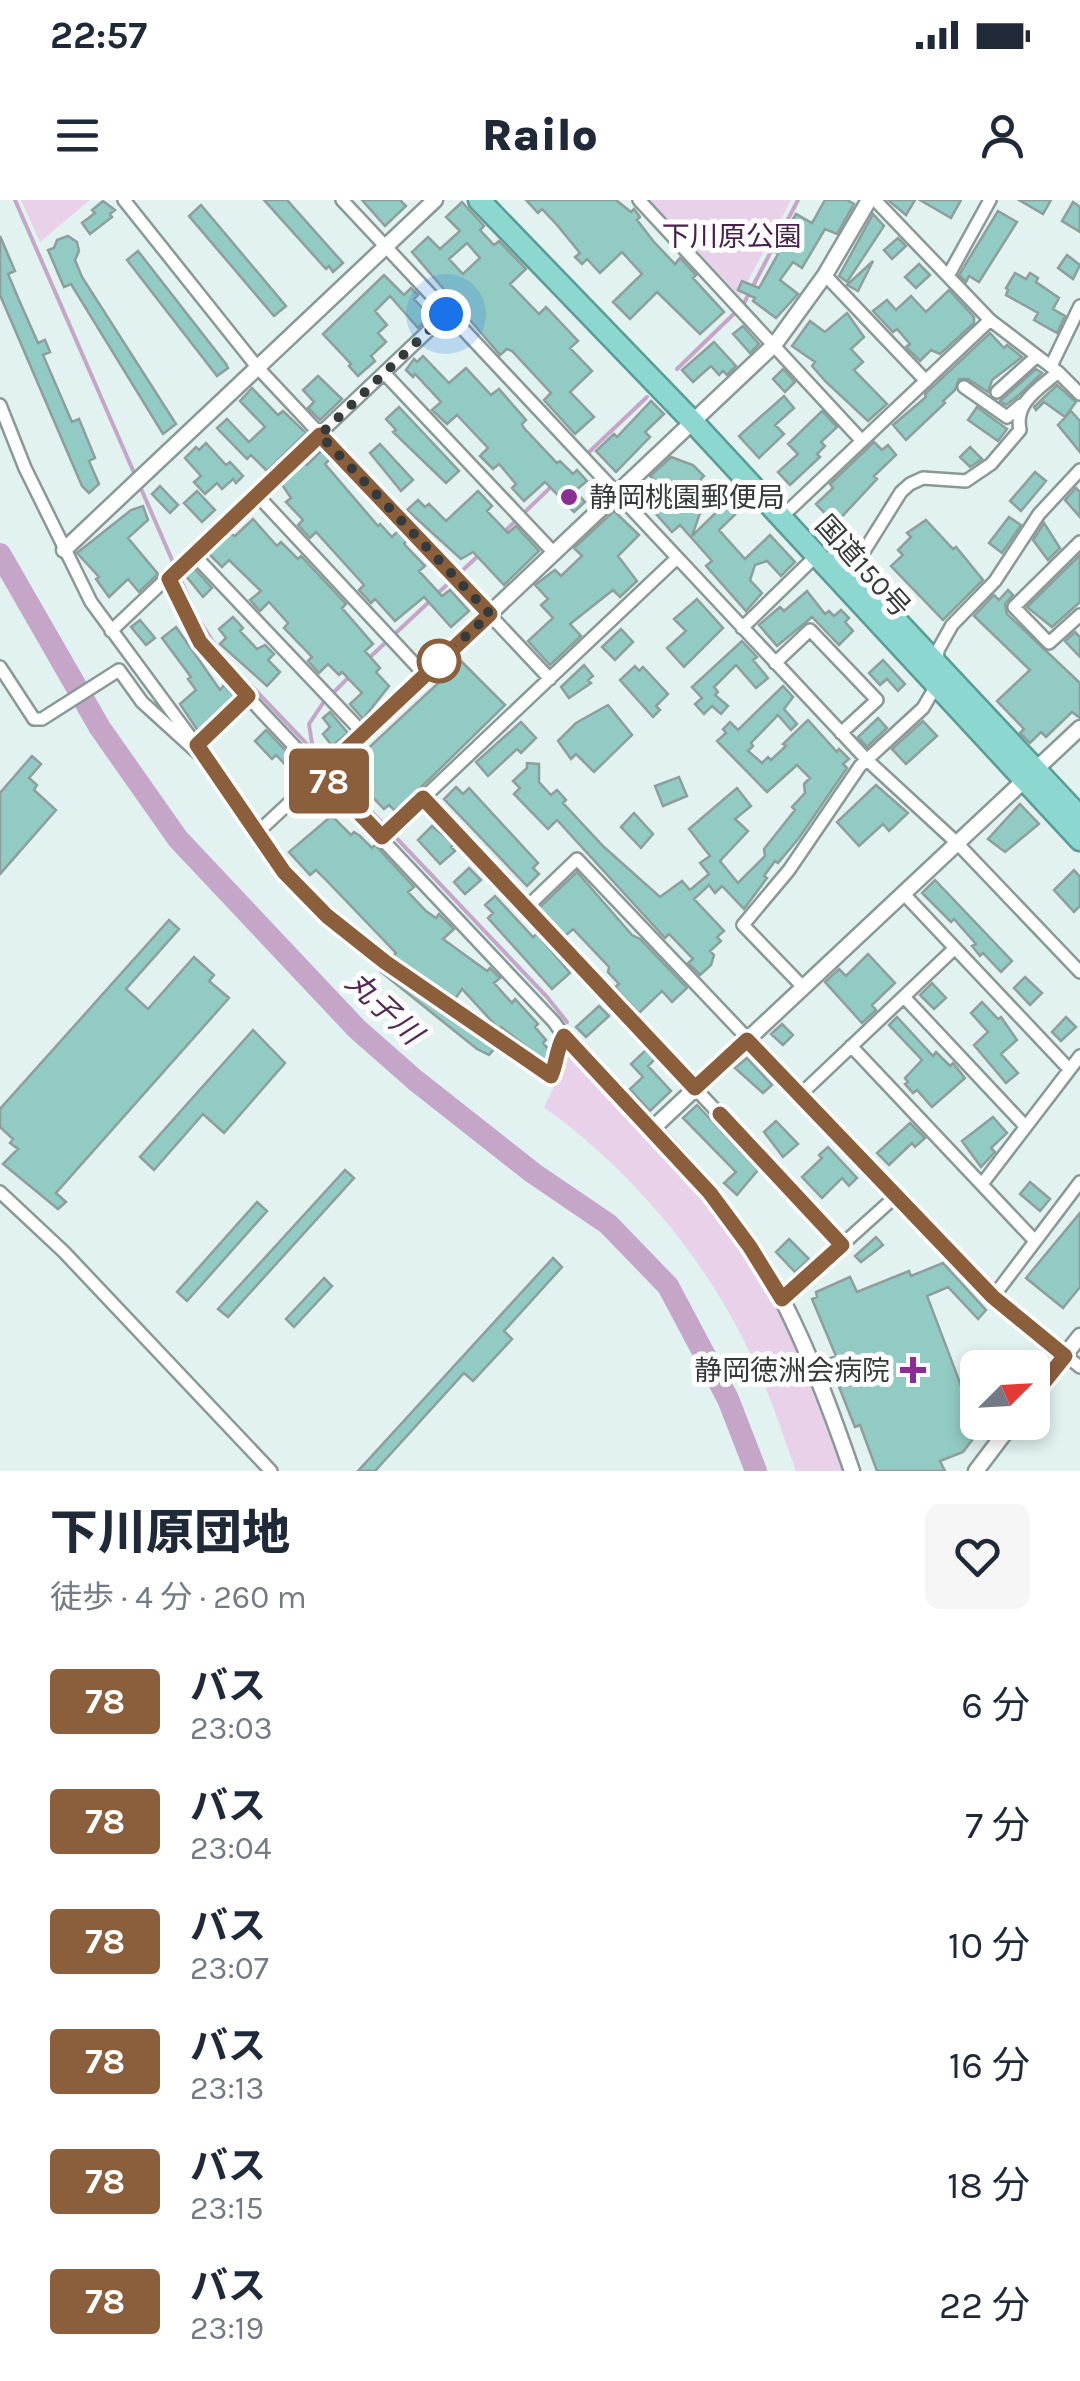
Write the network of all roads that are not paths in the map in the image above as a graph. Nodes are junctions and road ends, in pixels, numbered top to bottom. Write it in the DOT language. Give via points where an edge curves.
graph roads {
  1 [pos="124,200"];
  2 [pos="342,200"];
  3 [pos="436,200"];
  4 [pos="479,200"];
  5 [pos="498,200"];
  6 [pos="639,200"];
  7 [pos="872,200"];
  8 [pos="990,200"];
  9 [pos="385,248"];
  10 [pos="825,275"];
  11 [pos="948,276"];
  12 [pos="1080,306"];
  13 [pos="446,314"];
  14 [pos="990,320"];
  15 [pos="774,344"];
  16 [pos="1037,356"];
  17 [pos="258,368"];
  18 [pos="1055,369"];
  19 [pos="385,374"];
  20 [pos="926,381"];
  21 [pos="964,388"];
  22 [pos="997,392"];
  23 [pos="1080,394"];
  24 [pos="1022,404"];
  25 [pos="0,405"];
  26 [pos="697,417"];
  27 [pos="320,435"];
  28 [pos="862,441"];
  29 [pos="1080,470"];
  30 [pos="257,494"];
  31 [pos="616,495"];
  32 [pos="790,508"];
  33 [pos="1080,542"];
  34 [pos="64,550"];
  35 [pos="554,553"];
  36 [pos="194,554"];
  37 [pos="817,556"];
  38 [pos="677,558"];
  39 [pos="851,572"];
  40 [pos="169,579"];
  41 [pos="490,614"];
  42 [pos="1078,620"];
  43 [pos="742,628"];
  44 [pos="111,632"];
  45 [pos="775,663"];
  46 [pos="938,664"];
  47 [pos="0,667"];
  48 [pos="424,674"];
  49 [pos="550,680"];
  50 [pos="936,686"];
  51 [pos="248,696"];
  52 [pos="1080,728"];
  53 [pos="363,733"];
  54 [pos="842,733"];
  55 [pos="197,745"];
  56 [pos="867,760"];
  57 [pos="209,763"];
  58 [pos="321,773"];
  59 [pos="1030,775"];
  60 [pos="423,798"];
  61 [pos="1080,818"];
  62 [pos="257,832"];
  63 [pos="382,837"];
  64 [pos="1080,840"];
  65 [pos="958,842"];
  66 [pos="902,894"];
  67 [pos="526,908"];
  68 [pos="955,948"];
  69 [pos="1080,972"];
  70 [pos="803,987"];
  71 [pos="904,997"];
  72 [pos="564,1036"];
  73 [pos="747,1040"];
  74 [pos="852,1046"];
  75 [pos="1080,1056"];
  76 [pos="1069,1069"];
  77 [pos="695,1088"];
  78 [pos="800,1095"];
  79 [pos="1026,1127"];
  80 [pos="651,1130"];
  81 [pos="1080,1182"];
  82 [pos="982,1184"];
  83 [pos="0,1192"];
  84 [pos="896,1196"];
  85 [pos="1035,1241"];
  86 [pos="842,1245"];
  87 [pos="993,1297"];
  88 [pos="782,1299"];
  89 [pos="1080,1336"];
  90 [pos="1065,1356"];
  91 [pos="1080,1367"];
  92 [pos="1050,1375"];
  93 [pos="999,1440"];
  94 [pos="271,1471"];
  95 [pos="852,1471"];
  96 [pos="976,1471"];
  1 -- 17 [label="street"];
  2 -- 9 [label="street"];
  3 -- 9 [label="street"];
  4 -- 26 [label="highway, 国道150号"];
  5 -- 26 [label="highway, 国道150号"];
  6 -- 15 [label="street"];
  7 -- 10 [label="street"];
  7 -- 11 [label="street"];
  8 -- 11 [label="street"];
  9 -- 13 [label="street"];
  9 -- 17 [label="street"];
  10 -- 15 [label="street"];
  10 -- 20 [label="street"];
  11 -- 14 [label="street"];
  12 -- 18 [label="street"];
  13 -- 19 [label="street"];
  13 -- 31 [label="street"];
  14 -- 16 [label="street"];
  14 -- 20 [label="street"];
  15 -- 26 [label="street"];
  15 -- 28 [label="street"];
  16 -- 18 [label="street"];
  16 -- 22 [label="street"];
  17 -- 27 [label="street"];
  17 -- 34 [label="street"];
  18 -- 23 [label="street"];
  18 -- 24 [label="street"];
  19 -- 27 [label="street"];
  19 -- 35 [label="street"];
  20 -- 28 [label="street"];
  21 -- 24 [label="street" via="1007,416"];
  24 -- 39 [label="street" via="1020,430 976,475 966,481 923,478 901,492"];
  25 -- 34 [label="street"];
  26 -- 31 [label="street"];
  26 -- 32 [label="highway, 国道150号"];
  26 -- 37 [label="highway, 国道150号"];
  27 -- 30 [label="street"];
  27 -- 41 [label="street"];
  28 -- 32 [label="street"];
  29 -- 46 [label="street" via="952,625"];
  30 -- 36 [label="street"];
  30 -- 48 [label="street"];
  31 -- 35 [label="street"];
  31 -- 38 [label="street"];
  32 -- 39 [label="highway, 国道150号"];
  33 -- 42 [label="street" via="1014,607 1049,643"];
  34 -- 44 [label="street"];
  35 -- 41 [label="street"];
  36 -- 40 [label="street"];
  36 -- 53 [label="street"];
  37 -- 43 [label="street"];
  37 -- 50 [label="highway, 国道150号"];
  38 -- 43 [label="street"];
  38 -- 49 [label="street"];
  39 -- 46 [label="highway, 国道150号"];
  40 -- 44 [label="street"];
  40 -- 51 [label="street" via="200,642"];
  41 -- 48 [label="street"];
  41 -- 49 [label="street"];
  43 -- 45 [label="street"];
  44 -- 55 [label="street"];
  45 -- 54 [label="street"];
  45 -- 54 [label="street" via="810,630 877,700"];
  46 -- 59 [label="highway, 国道150号"];
  47 -- 57 [label="street" via="34,719 119,670 142,702"];
  48 -- 53 [label="street"];
  49 -- 60 [label="street"];
  50 -- 56 [label="street" via="923,708"];
  50 -- 59 [label="highway, 国道150号"];
  51 -- 55 [label="street"];
  51 -- 58 [label="street"];
  52 -- 59 [label="street"];
  53 -- 58 [label="street"];
  54 -- 56 [label="street"];
  55 -- 57 [label="street"];
  56 -- 65 [label="street"];
  56 -- 70 [label="street" via="743,925"];
  57 -- 62 [label="street"];
  58 -- 62 [label="street"];
  58 -- 63 [label="street"];
  59 -- 61 [label="highway, 国道150号"];
  59 -- 64 [label="highway, 国道150号"];
  59 -- 65 [label="street"];
  60 -- 63 [label="street"];
  60 -- 67 [label="street"];
  62 -- 72 [label="street" via="327,916 551,1076"];
  63 -- 72 [label="street"];
  65 -- 66 [label="street"];
  65 -- 69 [label="street"];
  66 -- 68 [label="street"];
  66 -- 70 [label="street"];
  67 -- 73 [label="street" via="578,859"];
  67 -- 77 [label="street"];
  68 -- 71 [label="street"];
  68 -- 76 [label="street"];
  70 -- 73 [label="street"];
  71 -- 74 [label="street"];
  71 -- 79 [label="street"];
  72 -- 80 [label="street"];
  73 -- 77 [label="street"];
  73 -- 78 [label="street"];
  74 -- 78 [label="street"];
  74 -- 82 [label="street"];
  75 -- 76 [label="street"];
  76 -- 79 [label="street"];
  77 -- 80 [label="street"];
  77 -- 86 [label="street"];
  78 -- 84 [label="street"];
  79 -- 82 [label="street"];
  80 -- 88 [label="street" via="710,1193"];
  81 -- 85 [label="street"];
  82 -- 85 [label="street"];
  83 -- 94 [label="street"];
  84 -- 86 [label="street"];
  84 -- 87 [label="street"];
  85 -- 87 [label="street"];
  86 -- 88 [label="street"];
  87 -- 90 [label="street"];
  88 -- 95 [label="street"];
  89 -- 90 [label="street"];
  90 -- 91 [label="street"];
  90 -- 92 [label="street"];
  93 -- 96 [label="street"];
}
